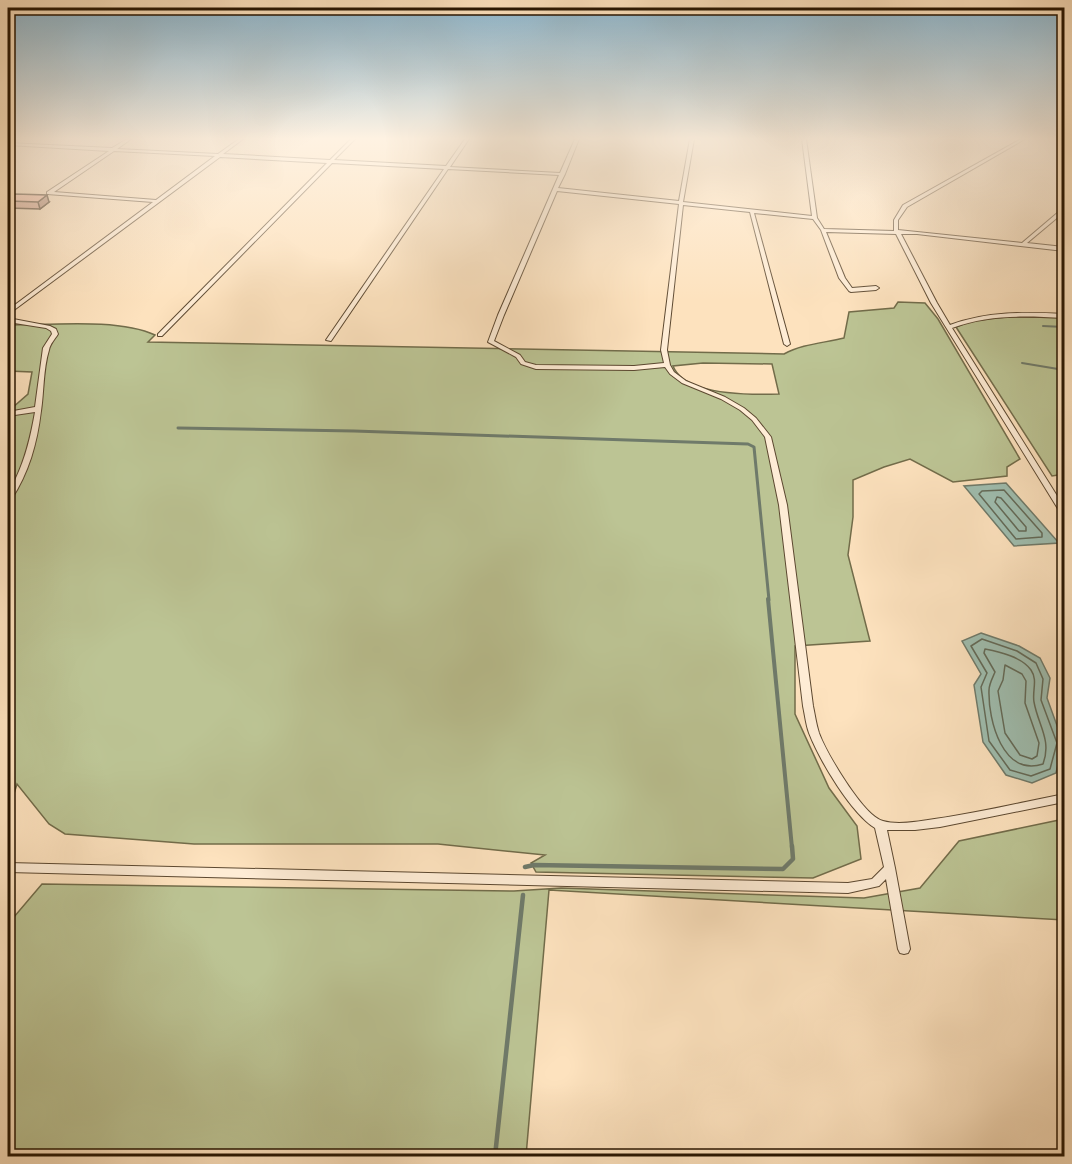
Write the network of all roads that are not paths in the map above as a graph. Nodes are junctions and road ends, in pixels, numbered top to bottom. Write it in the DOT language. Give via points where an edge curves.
graph roads {
  1 [pos="53,193"];
  2 [pos="166,193"];
  3 [pos="298,193"];
  4 [pos="430,193"];
  5 [pos="553,193"];
  6 [pos="594,193"];
  7 [pos="683,193"];
  8 [pos="812,193"];
  9 [pos="927,193"];
  10 [pos="155,201"];
  11 [pos="681,203"];
  12 [pos="1065,210"];
  13 [pos="752,213"];
  14 [pos="815,218"];
  15 [pos="823,230"];
  16 [pos="897,232"];
  17 [pos="1022,245"];
  18 [pos="1065,249"];
  19 [pos="876,288"];
  20 [pos="8,312"];
  21 [pos="1065,316"];
  22 [pos="8,320"];
  23 [pos="950,327"];
  24 [pos="160,335"];
  25 [pos="329,340"];
  26 [pos="787,344"];
  27 [pos="667,365"];
  28 [pos="38,409"];
  29 [pos="8,414"];
  30 [pos="8,498"];
  31 [pos="1065,512"];
  32 [pos="1065,798"];
  33 [pos="880,825"];
  34 [pos="8,868"];
  35 [pos="890,868"];
  36 [pos="904,949"];
  1 -- 10 [label="street"];
  2 -- 10 [label="street"];
  3 -- 24 [label="street"];
  4 -- 25 [label="street"];
  5 -- 27 [label="street" via="491,342 536,367"];
  6 -- 11 [label="street"];
  7 -- 11 [label="street"];
  8 -- 14 [label="street"];
  9 -- 16 [label="street" via="905,206 896,220"];
  10 -- 20 [label="street"];
  11 -- 13 [label="street"];
  11 -- 27 [label="street" via="664,350"];
  12 -- 17 [label="street"];
  13 -- 14 [label="street"];
  13 -- 26 [label="street"];
  14 -- 15 [label="street"];
  15 -- 16 [label="street"];
  15 -- 19 [label="street" via="850,290"];
  16 -- 17 [label="street"];
  16 -- 23 [label="street"];
  17 -- 18 [label="street"];
  21 -- 23 [label="street" via="992,317"];
  22 -- 28 [label="street" via="54,330 46,348"];
  23 -- 31 [label="street"];
  27 -- 33 [label="street" via="684,382 742,410 768,437 783,505 814,733 867,818"];
  28 -- 29 [label="street"];
  28 -- 30 [label="street" via="27,466"];
  32 -- 33 [label="street" via="900,828"];
  33 -- 35 [label="street"];
  34 -- 35 [label="street" via="848,888 875,883"];
  35 -- 36 [label="street"];
}
